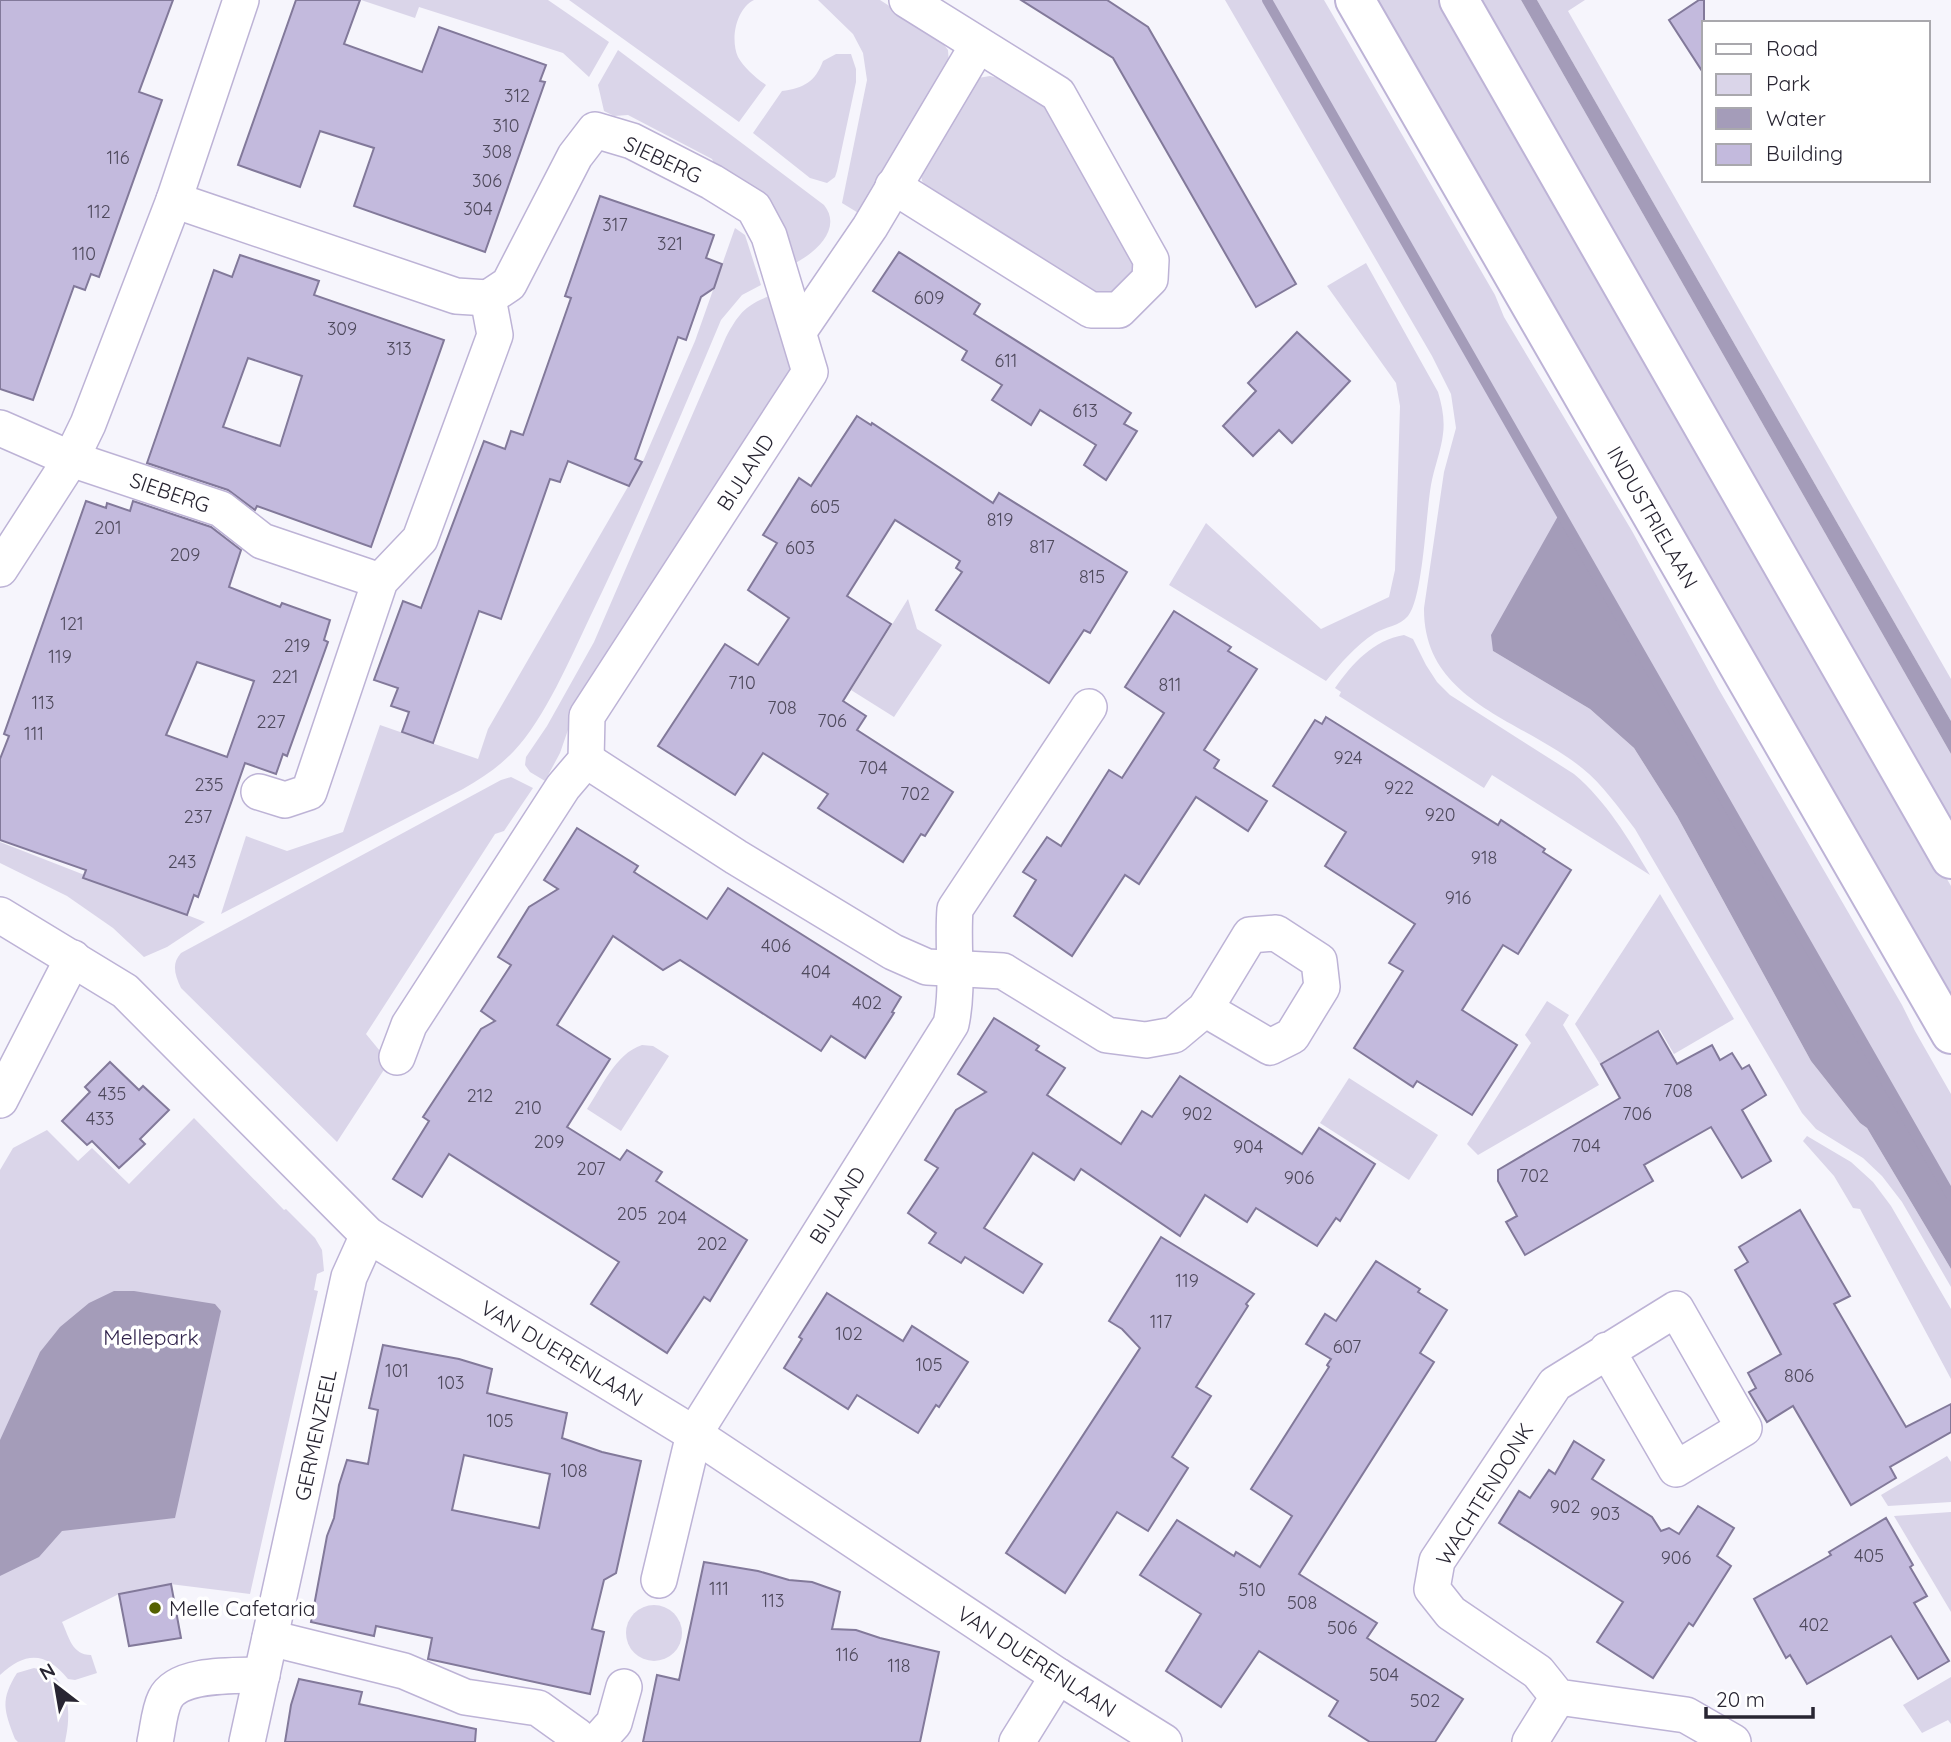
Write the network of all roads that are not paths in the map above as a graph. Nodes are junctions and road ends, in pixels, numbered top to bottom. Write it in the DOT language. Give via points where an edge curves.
graph roads {
  1 [pos="241,0"];
  2 [pos="907,0"];
  3 [pos="1355,0"];
  4 [pos="1459,0"];
  5 [pos="978,45"];
  6 [pos="893,186"];
  7 [pos="174,200"];
  8 [pos="488,298"];
  9 [pos="799,331"];
  10 [pos="0,428"];
  11 [pos="71,459"];
  12 [pos="0,569"];
  13 [pos="380,580"];
  14 [pos="1089,707"];
  15 [pos="586,760"];
  16 [pos="258,792"];
  17 [pos="1951,859"];
  18 [pos="0,915"];
  19 [pos="73,958"];
  20 [pos="954,968"];
  21 [pos="1205,1009"];
  22 [pos="1951,1034"];
  23 [pos="397,1056"];
  24 [pos="0,1100"];
  25 [pos="368,1235"];
  26 [pos="1607,1350"];
  27 [pos="694,1434"];
  28 [pos="659,1580"];
  29 [pos="271,1638"];
  30 [pos="262,1675"];
  31 [pos="1058,1676"];
  32 [pos="624,1687"];
  33 [pos="1558,1697"];
  34 [pos="155,1742"];
  35 [pos="247,1742"];
  36 [pos="581,1742"];
  37 [pos="597,1742"];
  38 [pos="1017,1742"];
  39 [pos="1164,1742"];
  40 [pos="1530,1742"];
  41 [pos="1733,1742"];
  1 -- 7 [label="street"];
  2 -- 5 [label="street"];
  3 -- 22 [label="main road, INDUSTRIELAAN"];
  4 -- 17 [label="main road"];
  5 -- 6 [label="street"];
  5 -- 6 [label="street" via="1058,94 1151,260 1150,279 1119,310 1091,310"];
  6 -- 9 [label="street"];
  7 -- 8 [label="street" via="456,296"];
  7 -- 11 [label="street"];
  8 -- 9 [label="street, SIEBERG" via="509,284 575,156 595,130 632,141 754,208 769,236"];
  8 -- 13 [label="street" via="495,335 420,539"];
  9 -- 15 [label="street, BIJLAND" via="810,372 587,716"];
  10 -- 11 [label="street, SIEBERG"];
  11 -- 12 [label="street"];
  11 -- 13 [label="street, SIEBERG" via="221,509 262,541"];
  13 -- 16 [label="street" via="309,792 285,800"];
  14 -- 20 [label="street, BIJLAND" via="955,909"];
  15 -- 20 [label="street" via="893,952 927,967"];
  15 -- 23 [label="street" via="563,787 409,1025"];
  18 -- 19 [label="street, VAN DUERENLAAN"];
  19 -- 24 [label="street"];
  19 -- 25 [label="street, VAN DUERENLAAN" via="125,991"];
  20 -- 21 [label="street" via="1003,971 1107,1035 1146,1040 1174,1035"];
  20 -- 27 [label="street, BIJLAND" via="956,1003 951,1024"];
  25 -- 27 [label="street, VAN DUERENLAAN"];
  25 -- 29 [label="street, GERMENZEEL" via="349,1278"];
  26 -- 33 [label="street, WACHTENDONK" via="1555,1384 1437,1561 1432,1589 1451,1613 1538,1672"];
  27 -- 28 [label="street"];
  27 -- 31 [label="street, VAN DUERENLAAN"];
  29 -- 30 [label="street, GERMENZEEL"];
  29 -- 36 [label="street" via="404,1671 465,1696 538,1708"];
  30 -- 34 [label="street" via="213,1676 180,1684 165,1698"];
  30 -- 35 [label="street, GERMENZEEL"];
  31 -- 38 [label="street"];
  31 -- 39 [label="street, VAN DUERENLAAN"];
  32 -- 37 [label="street" via="614,1723"];
  33 -- 40 [label="street"];
  33 -- 41 [label="street" via="1685,1715"];
}
